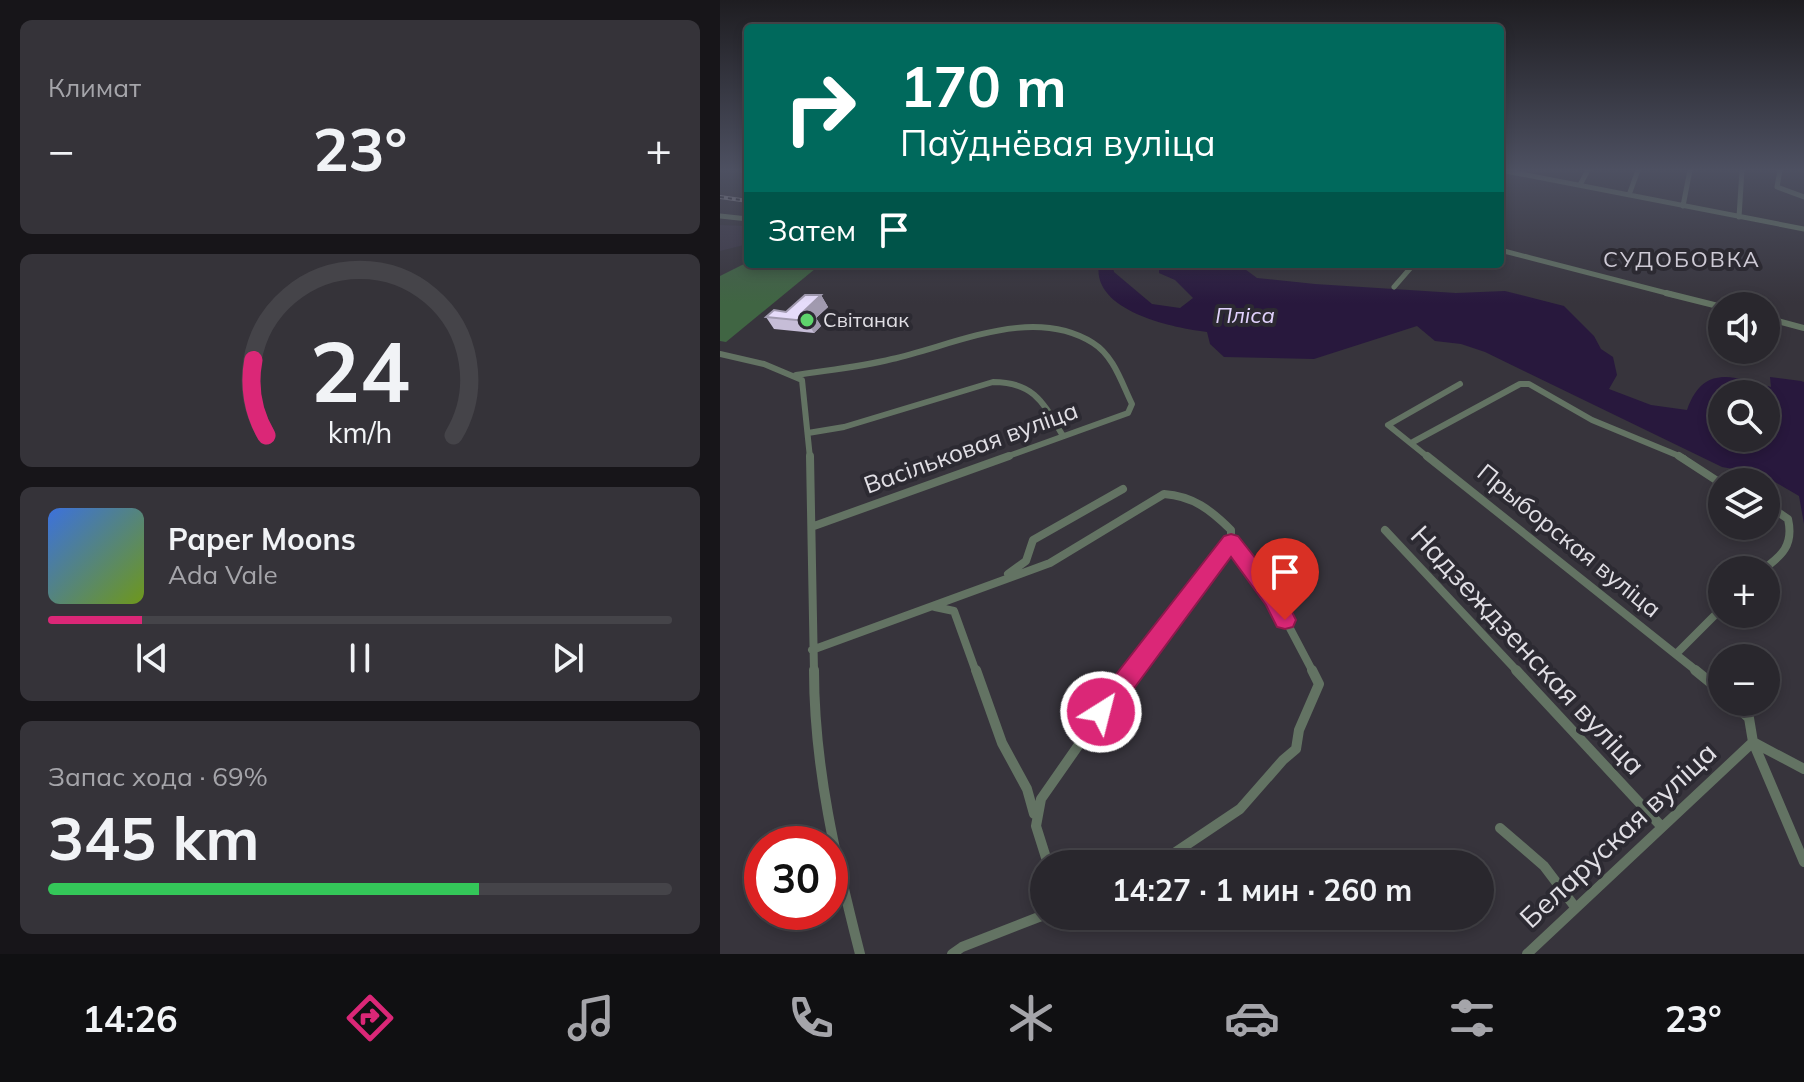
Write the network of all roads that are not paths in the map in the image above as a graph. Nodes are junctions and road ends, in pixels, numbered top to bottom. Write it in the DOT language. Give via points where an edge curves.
graph roads {
  1 [pos="1726,215"];
  2 [pos="720,216"];
  3 [pos="1739,217"];
  4 [pos="744,219"];
  5 [pos="1804,229"];
  6 [pos="1504,251"];
  7 [pos="1411,268"];
  8 [pos="1394,287"];
  9 [pos="1708,303"];
  10 [pos="1780,322"];
  11 [pos="1804,328"];
  12 [pos="720,354"];
  13 [pos="796,375"];
  14 [pos="1460,384"];
  15 [pos="808,433"];
  16 [pos="1063,436"];
  17 [pos="1413,442"];
  18 [pos="1708,474"];
  19 [pos="1123,489"];
  20 [pos="1780,514"];
  21 [pos="814,526"];
  22 [pos="1385,530"];
  23 [pos="1231,542"];
  24 [pos="1780,557"];
  25 [pos="992,584"];
  26 [pos="933,607"];
  27 [pos="1708,622"];
  28 [pos="812,650"];
  29 [pos="1677,653"];
  30 [pos="1708,680"];
  31 [pos="1747,716"];
  32 [pos="1753,742"];
  33 [pos="1804,769"];
  34 [pos="1034,814"];
  35 [pos="1661,826"];
  36 [pos="1500,828"];
  37 [pos="1042,850"];
  38 [pos="1180,850"];
  39 [pos="1804,862"];
  40 [pos="1571,902"];
  41 [pos="1030,920"];
  42 [pos="860,954"];
  43 [pos="952,954"];
  44 [pos="1527,954"];
  1 -- 3 [label="street"];
  2 -- 4 [label="street"];
  3 -- 5 [label="street"];
  6 -- 9 [label="street"];
  7 -- 8 [label="street"];
  10 -- 11 [label="street"];
  12 -- 13 [label="street"];
  13 -- 15 [label="street" via="802,380"];
  13 -- 16 [label="street, Васільковая вуліца" via="893,359 990,333 1070,333 1104,353 1132,404 1128,413"];
  14 -- 17 [label="street, Прыборская вуліца" via="1388,425"];
  15 -- 16 [label="street" via="1009,381 1035,392"];
  15 -- 21 [label="street"];
  16 -- 21 [label="street, Васільковая вуліца"];
  17 -- 18 [label="street" via="1520,384 1529,384"];
  17 -- 29 [label="street, Прыборская вуліца"];
  19 -- 25 [label="street" via="1033,540 1026,563"];
  20 -- 24 [label="street" via="1788,519 1792,535"];
  21 -- 28 [label="street"];
  22 -- 35 [label="street, Надзеждзенская вуліца"];
  23 -- 25 [label="street" via="1231,530 1209,506 1184,495 1164,494 1050,563"];
  23 -- 34 [label="street" via="1047,787"];
  23 -- 38 [label="street" via="1274,598 1319,684 1296,749 1283,757 1249,800"];
  25 -- 26 [label="street"];
  26 -- 28 [label="street"];
  26 -- 34 [label="street" via="954,611"];
  27 -- 29 [label="street"];
  28 -- 42 [label="street" via="814,726 831,840"];
  29 -- 30 [label="street, Прыборская вуліца"];
  31 -- 32 [label="street"];
  32 -- 33 [label="street"];
  32 -- 35 [label="street, Беларуская вуліца"];
  32 -- 39 [label="street, Беларуская вуліца"];
  34 -- 37 [label="street"];
  35 -- 40 [label="street, Беларуская вуліца"];
  36 -- 40 [label="street" via="1544,866"];
  40 -- 44 [label="street, Беларуская вуліца"];
  41 -- 43 [label="street"];
}
